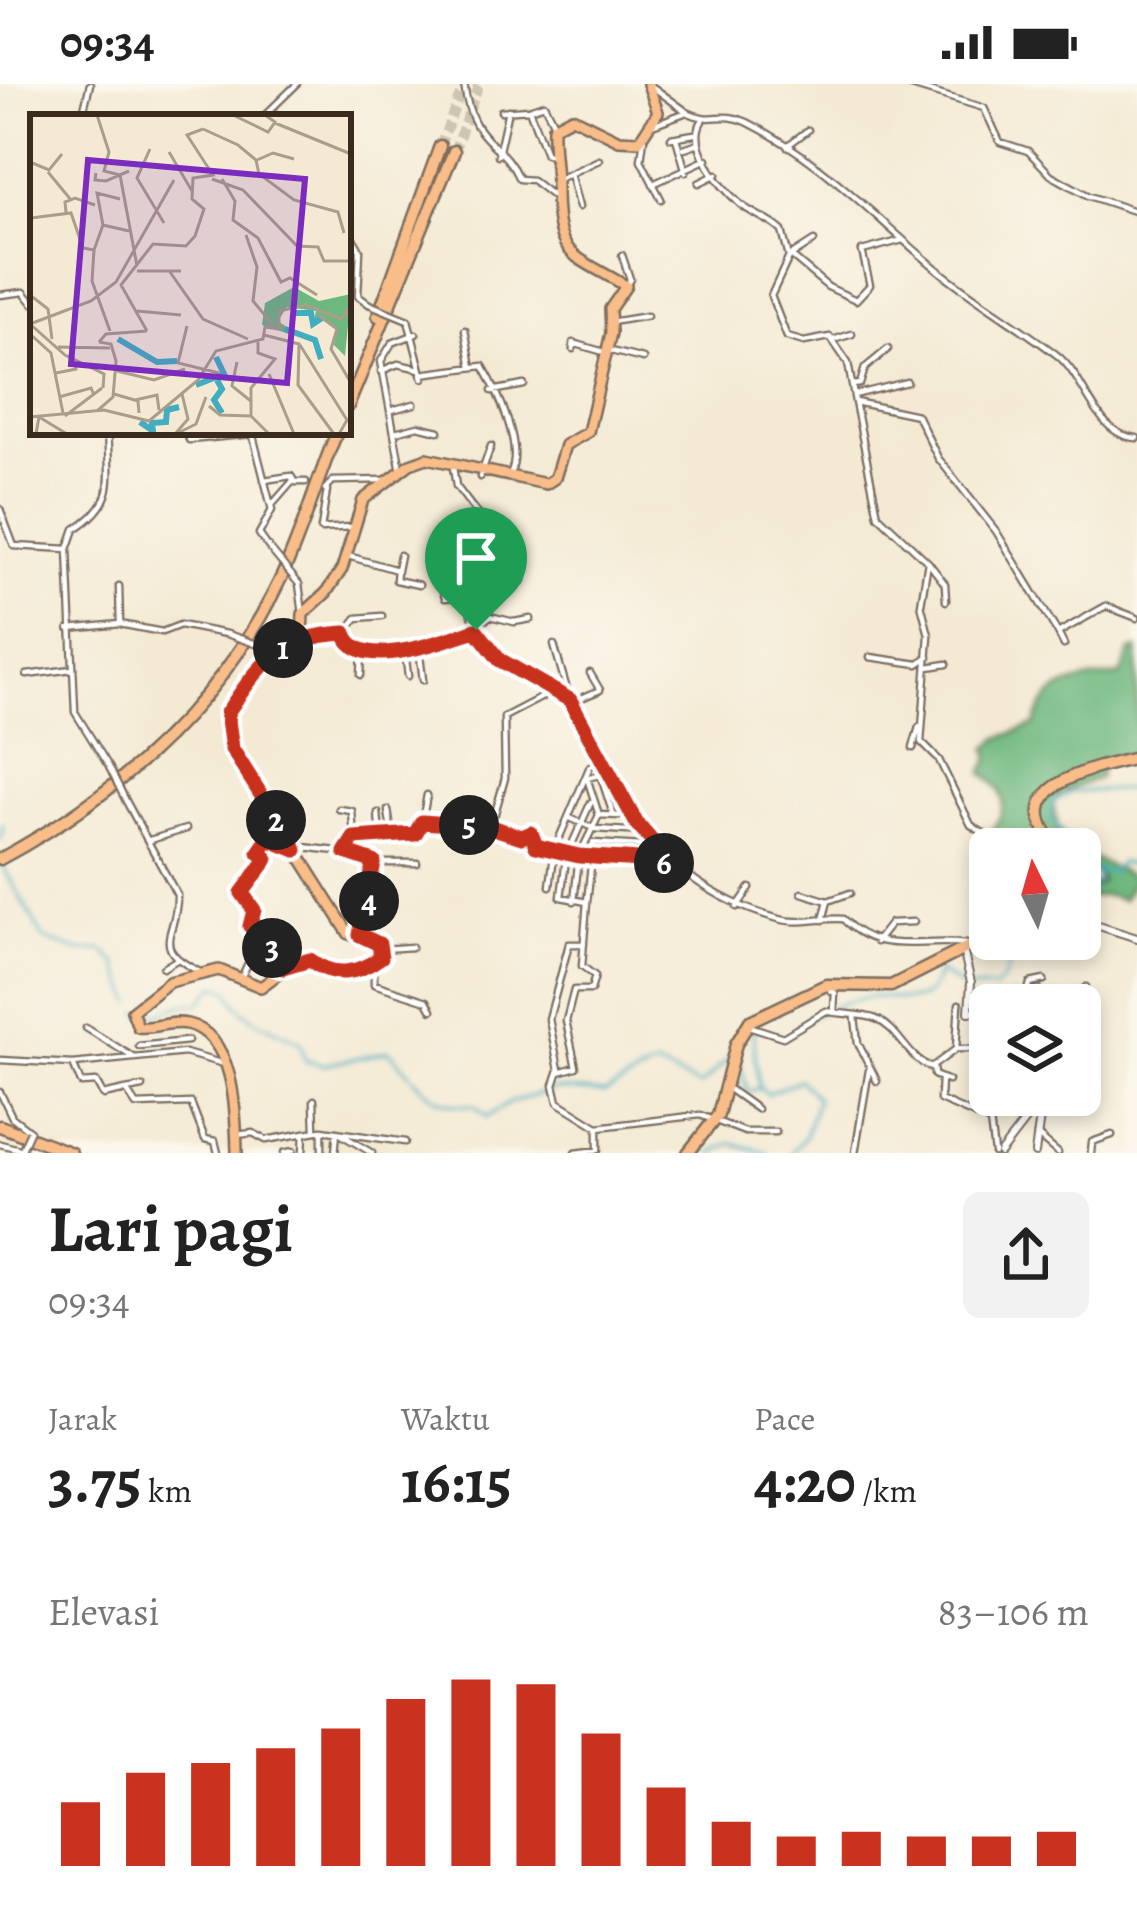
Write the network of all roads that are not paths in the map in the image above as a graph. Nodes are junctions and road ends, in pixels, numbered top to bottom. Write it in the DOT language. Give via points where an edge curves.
graph roads {
  1 [pos="90,84"];
  2 [pos="297,84"];
  3 [pos="464,84"];
  4 [pos="905,84"];
  5 [pos="650,85"];
  6 [pos="529,109"];
  7 [pos="687,112"];
  8 [pos="83,114"];
  9 [pos="265,114"];
  10 [pos="702,121"];
  11 [pos="554,124"];
  12 [pos="652,125"];
  13 [pos="808,130"];
  14 [pos="694,134"];
  15 [pos="644,138"];
  16 [pos="696,144"];
  17 [pos="440,146"];
  18 [pos="788,146"];
  19 [pos="683,148"];
  20 [pos="454,151"];
  21 [pos="554,154"];
  22 [pos="498,155"];
  23 [pos="707,159"];
  24 [pos="599,160"];
  25 [pos="686,172"];
  26 [pos="570,174"];
  27 [pos="717,174"];
  28 [pos="556,180"];
  29 [pos="699,183"];
  30 [pos="652,184"];
  31 [pos="556,199"];
  32 [pos="661,199"];
  33 [pos="579,207"];
  34 [pos="1137,212"];
  35 [pos="351,235"];
  36 [pos="904,239"];
  37 [pos="814,241"];
  38 [pos="622,255"];
  39 [pos="790,257"];
  40 [pos="626,286"];
  41 [pos="358,294"];
  42 [pos="0,295"];
  43 [pos="30,299"];
  44 [pos="351,300"];
  45 [pos="647,316"];
  46 [pos="610,322"];
  47 [pos="465,330"];
  48 [pos="416,334"];
  49 [pos="852,334"];
  50 [pos="833,340"];
  51 [pos="573,349"];
  52 [pos="888,349"];
  53 [pos="604,351"];
  54 [pos="643,358"];
  55 [pos="472,367"];
  56 [pos="381,371"];
  57 [pos="422,374"];
  58 [pos="907,382"];
  59 [pos="351,384"];
  60 [pos="524,385"];
  61 [pos="852,386"];
  62 [pos="492,392"];
  63 [pos="855,398"];
  64 [pos="351,399"];
  65 [pos="414,404"];
  66 [pos="392,410"];
  67 [pos="439,431"];
  68 [pos="395,432"];
  69 [pos="107,435"];
  70 [pos="187,435"];
  71 [pos="234,435"];
  72 [pos="253,435"];
  73 [pos="333,435"];
  74 [pos="1137,438"];
  75 [pos="490,446"];
  76 [pos="454,462"];
  77 [pos="400,471"];
  78 [pos="481,472"];
  79 [pos="508,477"];
  80 [pos="264,480"];
  81 [pos="388,480"];
  82 [pos="294,481"];
  83 [pos="306,482"];
  84 [pos="271,506"];
  85 [pos="0,509"];
  86 [pos="351,527"];
  87 [pos="478,533"];
  88 [pos="250,534"];
  89 [pos="259,535"];
  90 [pos="504,544"];
  91 [pos="68,549"];
  92 [pos="400,555"];
  93 [pos="348,556"];
  94 [pos="928,562"];
  95 [pos="397,570"];
  96 [pos="523,580"];
  97 [pos="419,585"];
  98 [pos="441,585"];
  99 [pos="119,586"];
  100 [pos="467,598"];
  101 [pos="946,602"];
  102 [pos="1137,608"];
  103 [pos="303,614"];
  104 [pos="382,616"];
  105 [pos="1134,618"];
  106 [pos="531,619"];
  107 [pos="120,624"];
  108 [pos="69,629"];
  109 [pos="476,630"];
  110 [pos="345,633"];
  111 [pos="1058,633"];
  112 [pos="302,638"];
  113 [pos="554,645"];
  114 [pos="1064,645"];
  115 [pos="419,648"];
  116 [pos="264,650"];
  117 [pos="404,650"];
  118 [pos="362,651"];
  119 [pos="870,657"];
  120 [pos="928,657"];
  121 [pos="947,664"];
  122 [pos="928,667"];
  123 [pos="72,669"];
  124 [pos="267,670"];
  125 [pos="590,673"];
  126 [pos="27,675"];
  127 [pos="361,675"];
  128 [pos="409,676"];
  129 [pos="423,680"];
  130 [pos="250,681"];
  131 [pos="551,691"];
  132 [pos="571,701"];
  133 [pos="922,722"];
  134 [pos="913,748"];
  135 [pos="1137,758"];
  136 [pos="605,760"];
  137 [pos="611,772"];
  138 [pos="600,774"];
  139 [pos="587,778"];
  140 [pos="427,795"];
  141 [pos="591,802"];
  142 [pos="339,809"];
  143 [pos="388,810"];
  144 [pos="378,813"];
  145 [pos="599,815"];
  146 [pos="570,818"];
  147 [pos="422,822"];
  148 [pos="582,824"];
  149 [pos="491,827"];
  150 [pos="594,828"];
  151 [pos="976,828"];
  152 [pos="1044,828"];
  153 [pos="186,829"];
  154 [pos="644,832"];
  155 [pos="392,836"];
  156 [pos="380,837"];
  157 [pos="354,838"];
  158 [pos="150,840"];
  159 [pos="593,843"];
  160 [pos="658,847"];
  161 [pos="294,848"];
  162 [pos="555,848"];
  163 [pos="637,848"];
  164 [pos="345,852"];
  165 [pos="568,852"];
  166 [pos="0,855"];
  167 [pos="579,856"];
  168 [pos="592,857"];
  169 [pos="636,860"];
  170 [pos="374,862"];
  171 [pos="670,862"];
  172 [pos="417,863"];
  173 [pos="550,886"];
  174 [pos="750,888"];
  175 [pos="802,893"];
  176 [pos="850,893"];
  177 [pos="828,901"];
  178 [pos="574,902"];
  179 [pos="587,902"];
  180 [pos="737,907"];
  181 [pos="824,920"];
  182 [pos="914,922"];
  183 [pos="345,927"];
  184 [pos="1101,927"];
  185 [pos="360,935"];
  186 [pos="1137,938"];
  187 [pos="876,942"];
  188 [pos="584,944"];
  189 [pos="969,946"];
  190 [pos="412,947"];
  191 [pos="382,948"];
  192 [pos="965,948"];
  193 [pos="250,957"];
  194 [pos="178,959"];
  195 [pos="374,962"];
  196 [pos="164,968"];
  197 [pos="283,968"];
  198 [pos="206,974"];
  199 [pos="1044,980"];
  200 [pos="240,981"];
  201 [pos="969,984"];
  202 [pos="1030,984"];
  203 [pos="818,988"];
  204 [pos="969,1006"];
  205 [pos="433,1010"];
  206 [pos="834,1011"];
  207 [pos="855,1016"];
  208 [pos="175,1023"];
  209 [pos="86,1028"];
  210 [pos="754,1028"];
  211 [pos="188,1041"];
  212 [pos="176,1042"];
  213 [pos="140,1046"];
  214 [pos="956,1049"];
  215 [pos="969,1049"];
  216 [pos="133,1057"];
  217 [pos="0,1060"];
  218 [pos="73,1064"];
  219 [pos="224,1064"];
  220 [pos="933,1069"];
  221 [pos="868,1070"];
  222 [pos="559,1072"];
  223 [pos="877,1081"];
  224 [pos="143,1087"];
  225 [pos="726,1087"];
  226 [pos="126,1090"];
  227 [pos="0,1092"];
  228 [pos="314,1100"];
  229 [pos="757,1109"];
  230 [pos="987,1116"];
  231 [pos="1028,1116"];
  232 [pos="1040,1116"];
  233 [pos="988,1121"];
  234 [pos="714,1122"];
  235 [pos="598,1127"];
  236 [pos="0,1128"];
  237 [pos="319,1130"];
  238 [pos="776,1132"];
  239 [pos="304,1133"];
  240 [pos="341,1133"];
  241 [pos="236,1135"];
  242 [pos="1036,1135"];
  243 [pos="1112,1135"];
  244 [pos="405,1142"];
  245 [pos="0,1144"];
  246 [pos="23,1150"];
  247 [pos="293,1151"];
  248 [pos="59,1153"];
  249 [pos="71,1153"];
  250 [pos="218,1153"];
  251 [pos="237,1153"];
  252 [pos="284,1153"];
  253 [pos="303,1153"];
  254 [pos="322,1153"];
  255 [pos="335,1153"];
  256 [pos="372,1153"];
  257 [pos="575,1153"];
  258 [pos="688,1153"];
  259 [pos="855,1153"];
  260 [pos="997,1153"];
  261 [pos="1035,1153"];
  262 [pos="1058,1153"];
  263 [pos="1091,1153"];
  1 -- 8 [label="street"];
  2 -- 9 [label="street"];
  3 -- 22 [label="street" via="472,124"];
  4 -- 34 [label="street" via="984,108 1000,142 1028,151 1089,196"];
  5 -- 7 [label="street"];
  5 -- 12 [label="main road" via="658,110"];
  6 -- 11 [label="street" via="544,104"];
  6 -- 21 [label="street" via="546,154"];
  6 -- 22 [label="street" via="504,111"];
  7 -- 10 [label="street"];
  7 -- 12 [label="street"];
  10 -- 14 [label="street"];
  10 -- 18 [label="street" via="740,119"];
  11 -- 15 [label="main road" via="572,117 626,143"];
  11 -- 21 [label="main road"];
  12 -- 15 [label="main road"];
  13 -- 18 [label="street"];
  14 -- 16 [label="street"];
  14 -- 25 [label="street" via="674,138"];
  15 -- 30 [label="street" via="641,160"];
  16 -- 19 [label="street"];
  16 -- 23 [label="street"];
  17 -- 59 [label="highway"];
  18 -- 36 [label="street" via="853,190"];
  20 -- 64 [label="highway"];
  21 -- 28 [label="main road"];
  22 -- 31 [label="street" via="519,179"];
  23 -- 25 [label="street"];
  23 -- 27 [label="street"];
  24 -- 26 [label="street"];
  25 -- 30 [label="street"];
  26 -- 28 [label="street"];
  26 -- 33 [label="street"];
  27 -- 29 [label="street"];
  27 -- 39 [label="street" via="738,201 782,231"];
  28 -- 31 [label="main road"];
  30 -- 32 [label="street"];
  31 -- 40 [label="main road" via="564,246"];
  35 -- 41 [label="street" via="360,250"];
  36 -- 39 [label="street" via="861,251 869,285 856,300"];
  36 -- 74 [label="street" via="1060,357 1109,427"];
  37 -- 39 [label="street"];
  38 -- 40 [label="street"];
  39 -- 50 [label="street" via="770,288 777,322 790,339"];
  40 -- 46 [label="main road" via="610,307"];
  41 -- 44 [label="street"];
  41 -- 48 [label="street, bridge" via="408,320"];
  42 -- 43 [label="street"];
  45 -- 46 [label="street"];
  46 -- 53 [label="main road"];
  47 -- 55 [label="street"];
  48 -- 56 [label="street" via="392,343"];
  48 -- 57 [label="street"];
  49 -- 50 [label="street"];
  50 -- 61 [label="street"];
  51 -- 53 [label="street"];
  52 -- 61 [label="street"];
  53 -- 54 [label="street"];
  53 -- 79 [label="main road" via="588,432 563,447 553,480 536,485"];
  55 -- 57 [label="street"];
  55 -- 62 [label="street" via="484,368"];
  56 -- 57 [label="street" via="398,364"];
  56 -- 66 [label="street"];
  58 -- 63 [label="street"];
  60 -- 62 [label="street"];
  61 -- 63 [label="street"];
  62 -- 79 [label="street" via="516,445"];
  63 -- 94 [label="street" via="878,515"];
  63 -- 111 [label="street" via="917,415"];
  65 -- 66 [label="street"];
  66 -- 68 [label="street"];
  67 -- 68 [label="street"];
  68 -- 77 [label="street"];
  69 -- 91 [label="street" via="107,500 71,533"];
  70 -- 71 [label="street"];
  72 -- 80 [label="street"];
  73 -- 166 [label="highway" via="279,581 225,669 133,774"];
  75 -- 78 [label="street"];
  76 -- 77 [label="main road" via="421,459"];
  76 -- 78 [label="main road"];
  76 -- 87 [label="street" via="456,486 482,520"];
  77 -- 81 [label="main road"];
  78 -- 79 [label="main road"];
  80 -- 82 [label="street"];
  80 -- 84 [label="street"];
  81 -- 86 [label="main road" via="363,500"];
  81 -- 86 [label="street" via="335,481 326,490 321,529"];
  82 -- 83 [label="street"];
  82 -- 84 [label="street"];
  84 -- 89 [label="street"];
  85 -- 91 [label="street" via="14,546"];
  86 -- 93 [label="main road"];
  87 -- 90 [label="street"];
  87 -- 100 [label="street"];
  88 -- 89 [label="street"];
  89 -- 103 [label="street, bridge" via="299,584"];
  91 -- 108 [label="street"];
  92 -- 95 [label="street"];
  93 -- 95 [label="street"];
  93 -- 103 [label="main road"];
  94 -- 101 [label="street" via="945,584"];
  94 -- 120 [label="street" via="921,604"];
  95 -- 97 [label="street" via="396,580"];
  96 -- 100 [label="street" via="506,592"];
  98 -- 100 [label="street" via="446,598"];
  99 -- 107 [label="street"];
  100 -- 109 [label="street"];
  102 -- 105 [label="street"];
  103 -- 112 [label="main road"];
  104 -- 110 [label="street" via="357,618"];
  105 -- 111 [label="street" via="1106,606"];
  106 -- 109 [label="street" via="490,616"];
  107 -- 108 [label="street"];
  107 -- 116 [label="street, bridge" via="158,632 180,625"];
  108 -- 123 [label="street"];
  109 -- 115 [label="street"];
  109 -- 131 [label="street" via="500,660"];
  110 -- 112 [label="street"];
  110 -- 118 [label="street"];
  111 -- 114 [label="street"];
  112 -- 116 [label="main road"];
  113 -- 132 [label="street"];
  115 -- 117 [label="street"];
  115 -- 129 [label="street"];
  116 -- 130 [label="main road"];
  117 -- 118 [label="street"];
  117 -- 128 [label="street"];
  118 -- 127 [label="street"];
  119 -- 120 [label="street" via="918,664"];
  120 -- 122 [label="street"];
  121 -- 122 [label="street"];
  122 -- 133 [label="street"];
  123 -- 126 [label="street"];
  123 -- 158 [label="street, bridge" via="75,712"];
  124 -- 130 [label="street"];
  125 -- 132 [label="street" via="600,690"];
  130 -- 161 [label="main road" via="225,725"];
  131 -- 132 [label="street"];
  131 -- 149 [label="street" via="504,717 505,782"];
  132 -- 136 [label="street"];
  133 -- 134 [label="street"];
  133 -- 151 [label="street" via="921,742"];
  135 -- 152 [label="highway" via="1053,788 1041,806"];
  136 -- 137 [label="street"];
  136 -- 139 [label="street" via="591,765"];
  137 -- 138 [label="street"];
  137 -- 154 [label="street"];
  138 -- 139 [label="street"];
  138 -- 145 [label="street" via="617,816"];
  139 -- 145 [label="street"];
  139 -- 146 [label="street"];
  140 -- 147 [label="street"];
  141 -- 148 [label="street"];
  142 -- 157 [label="street" via="352,811"];
  143 -- 155 [label="street"];
  144 -- 156 [label="street"];
  145 -- 150 [label="street"];
  146 -- 148 [label="street"];
  146 -- 162 [label="street"];
  147 -- 149 [label="street"];
  147 -- 155 [label="street" via="418,833"];
  148 -- 150 [label="street"];
  148 -- 165 [label="street"];
  149 -- 162 [label="street" via="531,833 536,846"];
  150 -- 154 [label="street"];
  150 -- 159 [label="street"];
  150 -- 167 [label="street"];
  153 -- 158 [label="street"];
  154 -- 160 [label="street"];
  155 -- 156 [label="street"];
  156 -- 157 [label="street"];
  157 -- 164 [label="street"];
  158 -- 194 [label="street" via="177,895 166,937"];
  159 -- 163 [label="street"];
  159 -- 168 [label="street"];
  160 -- 163 [label="street"];
  160 -- 171 [label="street"];
  161 -- 164 [label="street"];
  161 -- 183 [label="main road"];
  161 -- 197 [label="street" via="268,839 259,852 267,859 242,893 254,910 250,926 272,939 268,962"];
  162 -- 165 [label="street"];
  162 -- 173 [label="street"];
  163 -- 169 [label="street"];
  164 -- 170 [label="street"];
  165 -- 167 [label="street"];
  165 -- 178 [label="street" via="561,897"];
  167 -- 168 [label="street"];
  167 -- 178 [label="street"];
  168 -- 169 [label="street"];
  168 -- 179 [label="street"];
  169 -- 171 [label="street"];
  170 -- 172 [label="street"];
  170 -- 185 [label="street"];
  171 -- 180 [label="street"];
  174 -- 180 [label="street"];
  175 -- 177 [label="street"];
  176 -- 177 [label="street"];
  177 -- 181 [label="street"];
  178 -- 179 [label="street"];
  179 -- 188 [label="street"];
  180 -- 181 [label="street"];
  181 -- 187 [label="street" via="843,919"];
  182 -- 187 [label="street" via="891,923"];
  183 -- 185 [label="main road"];
  183 -- 191 [label="main road"];
  184 -- 186 [label="street"];
  185 -- 191 [label="main road"];
  187 -- 192 [label="street"];
  188 -- 222 [label="street" via="569,944 549,1019"];
  188 -- 222 [label="street" via="582,968 595,984 574,990 566,1021 576,1067"];
  189 -- 192 [label="highway"];
  190 -- 191 [label="street"];
  191 -- 195 [label="main road"];
  192 -- 201 [label="street"];
  192 -- 203 [label="highway" via="887,987"];
  193 -- 200 [label="street"];
  194 -- 196 [label="street"];
  194 -- 198 [label="street"];
  195 -- 197 [label="main road" via="334,974 310,960"];
  195 -- 205 [label="street" via="374,984 423,999"];
  197 -- 200 [label="main road" via="265,986"];
  198 -- 200 [label="main road" via="224,970"];
  198 -- 208 [label="main road" via="162,986 139,1010 138,1028"];
  199 -- 202 [label="street"];
  203 -- 206 [label="street" via="835,992"];
  203 -- 210 [label="highway"];
  204 -- 214 [label="street" via="956,1004"];
  206 -- 207 [label="street"];
  206 -- 210 [label="street" via="789,1036"];
  207 -- 220 [label="street" via="878,1019 911,1059"];
  207 -- 221 [label="street"];
  208 -- 212 [label="street"];
  208 -- 219 [label="main road" via="202,1031"];
  209 -- 216 [label="street"];
  210 -- 225 [label="highway" via="732,1057"];
  211 -- 212 [label="street"];
  212 -- 213 [label="street"];
  214 -- 215 [label="street"];
  214 -- 220 [label="street"];
  216 -- 218 [label="street"];
  216 -- 219 [label="street" via="185,1053"];
  217 -- 218 [label="street"];
  218 -- 226 [label="street" via="81,1083 96,1082 103,1095"];
  219 -- 241 [label="main road"];
  220 -- 233 [label="street" via="945,1079 940,1100"];
  221 -- 223 [label="street"];
  221 -- 259 [label="street"];
  222 -- 235 [label="street" via="558,1102"];
  224 -- 226 [label="street"];
  225 -- 229 [label="street"];
  225 -- 234 [label="highway"];
  226 -- 250 [label="street" via="136,1105 192,1104"];
  227 -- 246 [label="street, bridge" via="29,1131"];
  228 -- 237 [label="street"];
  230 -- 233 [label="street"];
  231 -- 260 [label="street"];
  232 -- 242 [label="street"];
  233 -- 260 [label="street"];
  234 -- 235 [label="street" via="694,1115"];
  234 -- 238 [label="street"];
  234 -- 258 [label="highway"];
  235 -- 257 [label="street" via="598,1150"];
  236 -- 248 [label="highway"];
  236 -- 249 [label="highway"];
  237 -- 239 [label="street"];
  237 -- 240 [label="street"];
  237 -- 254 [label="street"];
  239 -- 241 [label="street"];
  239 -- 253 [label="street"];
  240 -- 244 [label="street"];
  240 -- 255 [label="street"];
  240 -- 256 [label="street"];
  241 -- 251 [label="main road"];
  242 -- 261 [label="street"];
  242 -- 262 [label="street"];
  243 -- 263 [label="street" via="1092,1142"];
  245 -- 246 [label="street"];
  247 -- 252 [label="street"];
}
